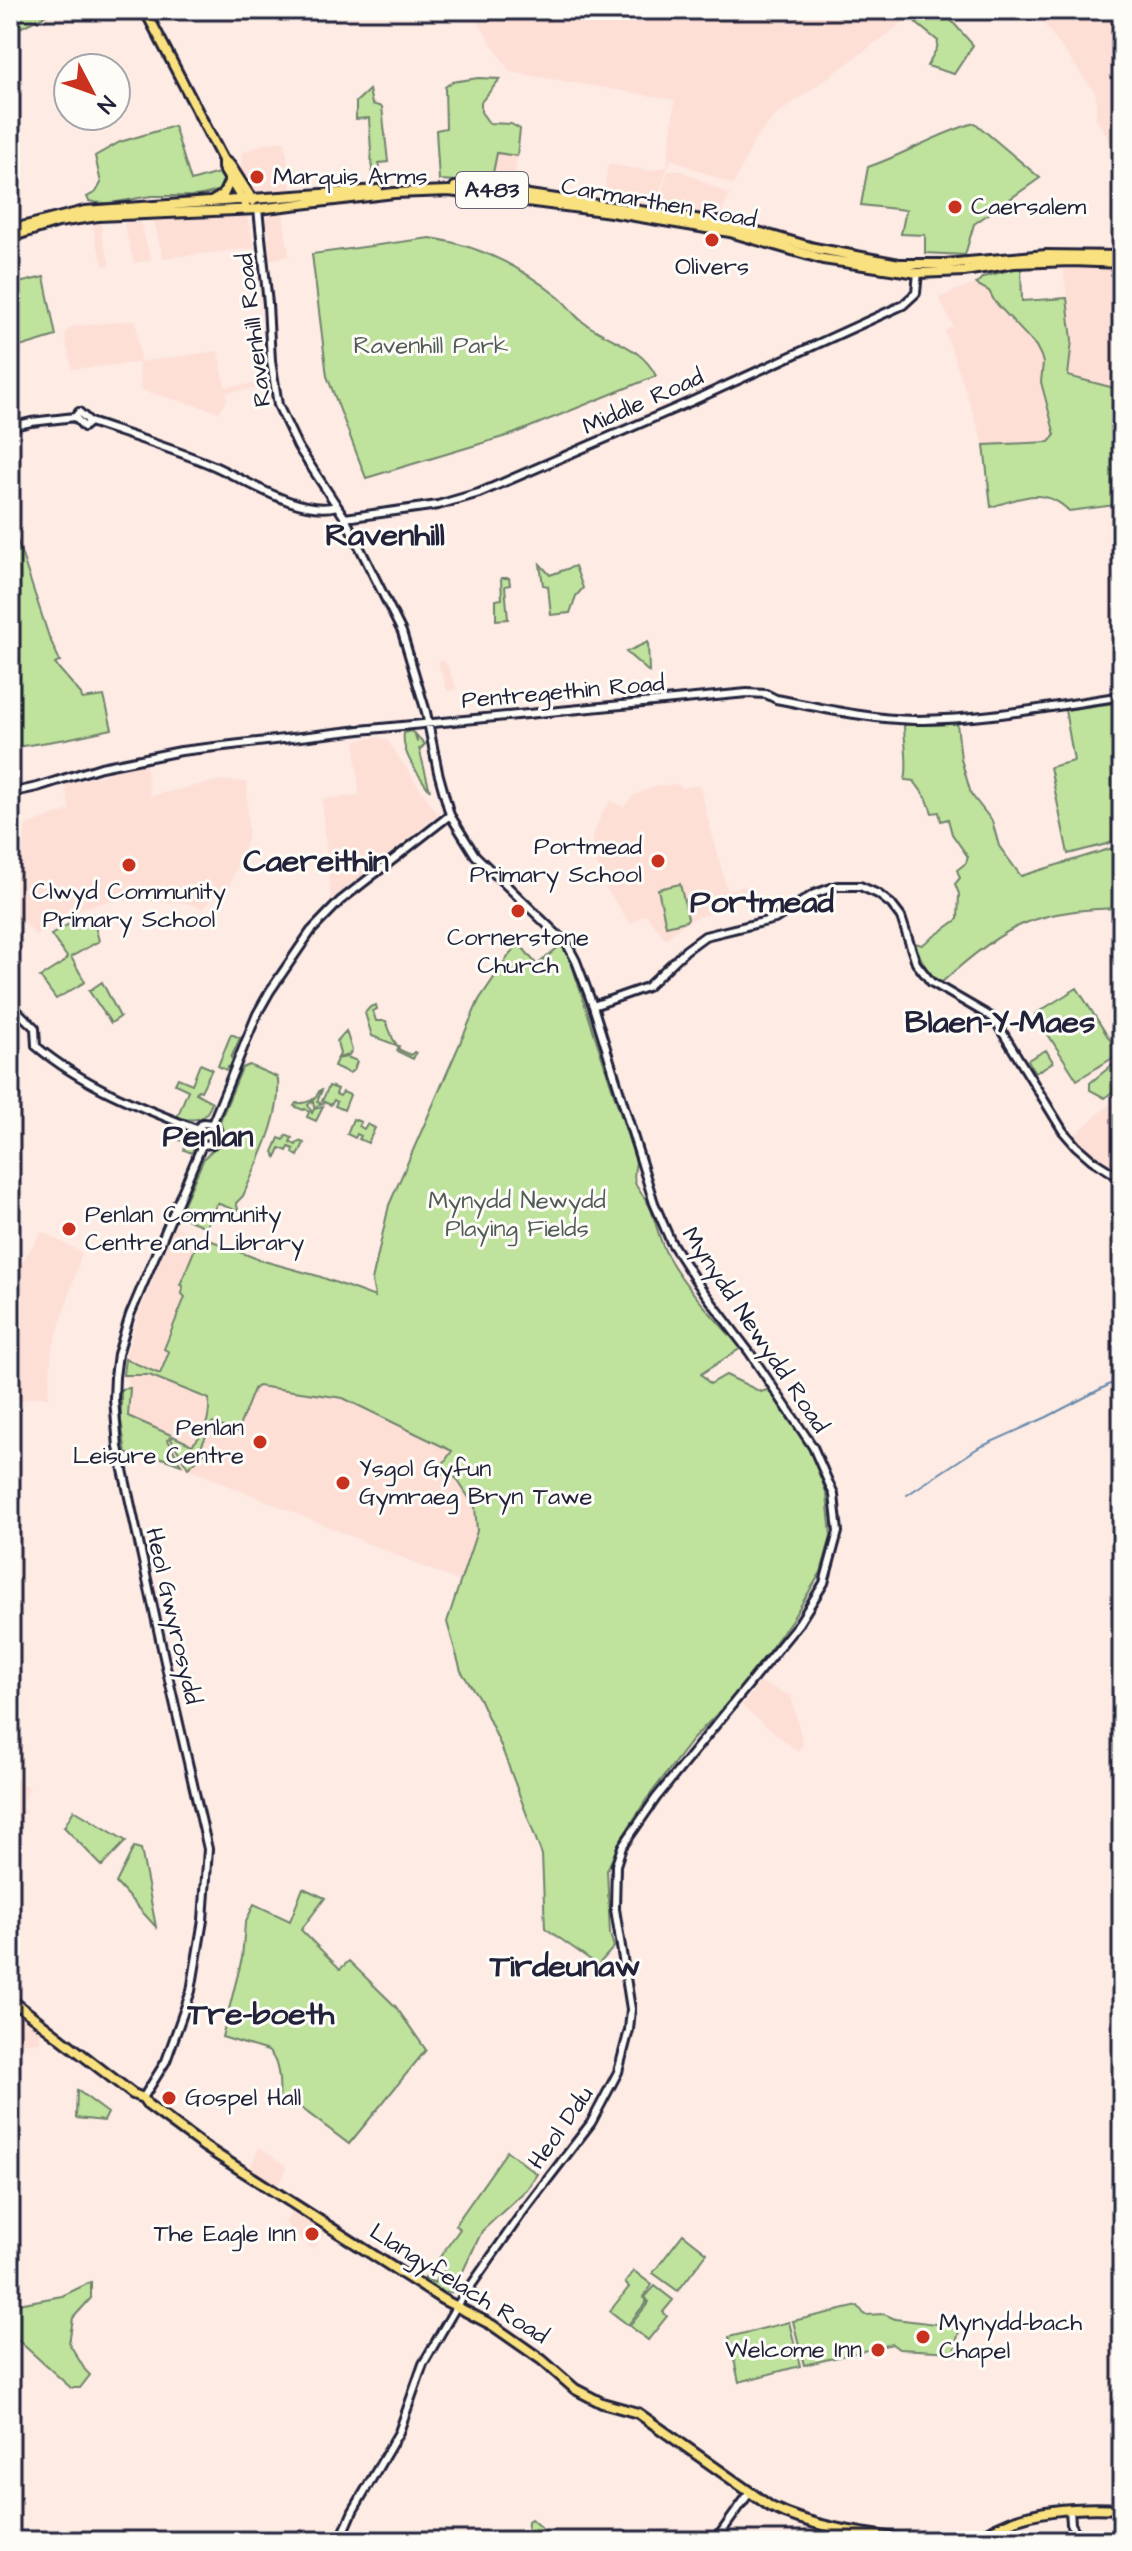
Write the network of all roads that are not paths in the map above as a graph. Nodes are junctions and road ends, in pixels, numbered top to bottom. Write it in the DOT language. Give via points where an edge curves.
graph roads {
  1 [pos="145,10"];
  2 [pos="223,160"];
  3 [pos="230,180"];
  4 [pos="209,203"];
  5 [pos="250,205"];
  6 [pos="10,230"];
  7 [pos="10,237"];
  8 [pos="1122,256"];
  9 [pos="1014,260"];
  10 [pos="1122,263"];
  11 [pos="918,269"];
  12 [pos="10,427"];
  13 [pos="337,506"];
  14 [pos="345,518"];
  15 [pos="1122,696"];
  16 [pos="427,723"];
  17 [pos="10,793"];
  18 [pos="450,815"];
  19 [pos="10,1004"];
  20 [pos="593,1006"];
  21 [pos="212,1124"];
  22 [pos="196,1129"];
  23 [pos="202,1145"];
  24 [pos="1122,1179"];
  25 [pos="620,1947"];
  26 [pos="10,1999"];
  27 [pos="143,2098"];
  28 [pos="456,2307"];
  29 [pos="750,2492"];
  30 [pos="1070,2509"];
  31 [pos="1122,2509"];
  32 [pos="340,2541"];
  33 [pos="715,2541"];
  34 [pos="915,2541"];
  35 [pos="965,2541"];
  36 [pos="1080,2541"];
  1 -- 2 [label="main road"];
  2 -- 3 [label="main road"];
  2 -- 5 [label="main road"];
  3 -- 4 [label="main road" via="223,195"];
  3 -- 5 [label="main road"];
  4 -- 5 [label="main road, Carmarthen Road / A483"];
  4 -- 6 [label="main road, Carmarthen Road / A483" via="85,211"];
  5 -- 7 [label="main road, Carmarthen Road / A483" via="98,216"];
  5 -- 11 [label="main road, Carmarthen Road / A483" via="449,191 611,212 730,232 823,259"];
  5 -- 13 [label="street, Ravenhill Road" via="260,234 278,405"];
  8 -- 9 [label="main road, A483"];
  9 -- 10 [label="main road, A483"];
  9 -- 11 [label="main road, Carmarthen Road / A483"];
  11 -- 14 [label="street, Middle Road" via="916,293 903,305 569,455 438,505"];
  12 -- 13 [label="street" via="75,417 79,412 90,422 215,467 284,499 314,509"];
  13 -- 14 [label="street, Ravenhill Road"];
  14 -- 16 [label="street, Ravenhill Road" via="402,632"];
  15 -- 16 [label="street, Pentregethin Road" via="913,720 747,693"];
  16 -- 17 [label="street, Pentregethin Road" via="181,751"];
  16 -- 18 [label="street, Mynydd Newydd Road"];
  18 -- 20 [label="street, Mynydd Newydd Road" via="475,855 567,944"];
  18 -- 21 [label="street" via="340,901 311,931 257,1014"];
  19 -- 22 [label="street" via="35,1028 36,1046 77,1075"];
  20 -- 24 [label="street" via="647,987 705,936 775,919 837,886 860,886 878,894 901,917 916,963 931,982 993,1018 1076,1146"];
  20 -- 25 [label="street, Mynydd Newydd Road" via="671,1242 813,1447 834,1495 838,1532 824,1583 799,1623 622,1847 615,1885"];
  21 -- 22 [label="street"];
  21 -- 23 [label="street" via="217,1138"];
  22 -- 23 [label="street"];
  23 -- 27 [label="street, Heol Gwyrosydd" via="130,1315 115,1377 118,1447 208,1849 191,1991 166,2061"];
  25 -- 28 [label="street, Heol Ddu" via="631,2009 611,2087 585,2131"];
  26 -- 27 [label="main road, Llangyfelach Road"];
  27 -- 28 [label="main road, Llangyfelach Road" via="205,2147"];
  28 -- 29 [label="main road, Llangyfelach Road" via="510,2337 584,2394 638,2413"];
  28 -- 32 [label="street, Heol Ddu" via="423,2364 399,2432"];
  29 -- 33 [label="street"];
  29 -- 34 [label="main road, Llangyfelach Road" via="795,2517"];
  30 -- 31 [label="main road"];
  30 -- 35 [label="main road" via="1016,2520"];
  30 -- 36 [label="street"];
}
